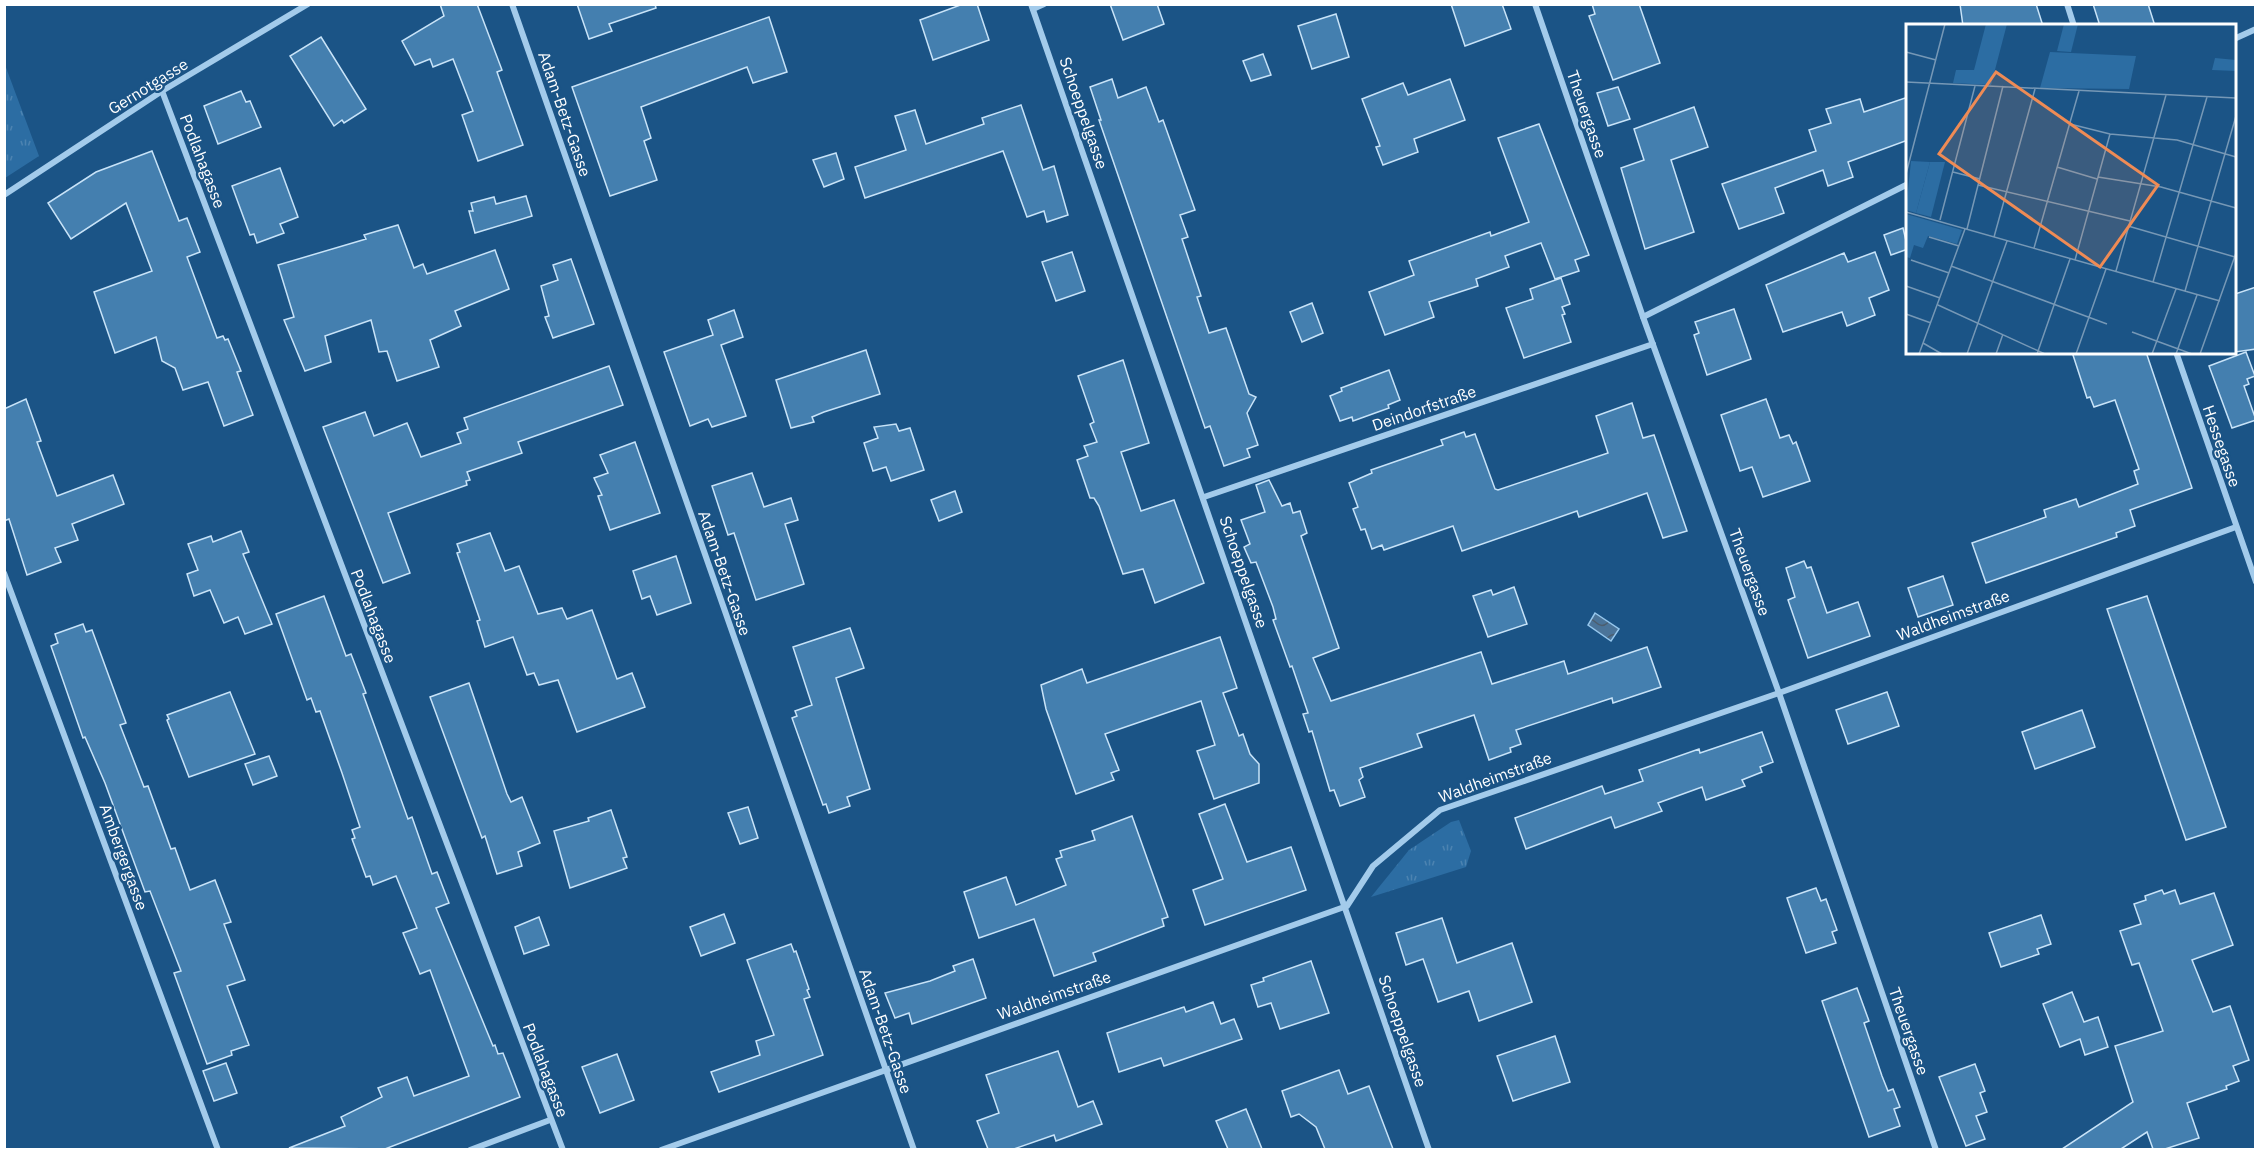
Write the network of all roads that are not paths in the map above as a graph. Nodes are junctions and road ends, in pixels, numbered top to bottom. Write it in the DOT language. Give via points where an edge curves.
graph roads {
  1 [pos="308,4"];
  2 [pos="512,4"];
  3 [pos="1044,4"];
  4 [pos="1535,4"];
  5 [pos="2067,4"];
  6 [pos="1032,7"];
  7 [pos="2073,24"];
  8 [pos="2256,29"];
  9 [pos="2236,39"];
  10 [pos="162,91"];
  11 [pos="1906,185"];
  12 [pos="4,195"];
  13 [pos="1643,317"];
  14 [pos="1653,344"];
  15 [pos="2177,354"];
  16 [pos="1204,496"];
  17 [pos="2236,527"];
  18 [pos="4,573"];
  19 [pos="2256,582"];
  20 [pos="1779,693"];
  21 [pos="1347,906"];
  22 [pos="885,1069"];
  23 [pos="550,1120"];
  24 [pos="218,1149"];
  25 [pos="470,1149"];
  26 [pos="563,1149"];
  27 [pos="661,1149"];
  28 [pos="914,1149"];
  29 [pos="1430,1149"];
  30 [pos="1936,1149"];
  1 -- 10 [label="street, Gernotgasse"];
  2 -- 22 [label="street, Adam-Betz-Gasse"];
  3 -- 6 [label="street"];
  4 -- 13 [label="street, Theuergasse"];
  5 -- 7 [label="street"];
  6 -- 16 [label="street, Schoeppelgasse"];
  8 -- 9 [label="street"];
  10 -- 12 [label="street, Gernotgasse"];
  10 -- 23 [label="street, Podlahagasse"];
  11 -- 13 [label="street"];
  13 -- 14 [label="street, Theuergasse"];
  14 -- 16 [label="street, Deindorfstraße"];
  14 -- 20 [label="street, Theuergasse"];
  15 -- 17 [label="street, Hessegasse"];
  16 -- 21 [label="street, Schoeppelgasse"];
  17 -- 19 [label="street, Hessegasse"];
  17 -- 20 [label="street, Waldheimstraße"];
  18 -- 24 [label="street, Ambergergasse"];
  20 -- 21 [label="street, Waldheimstraße" via="1440,810 1373,866"];
  20 -- 30 [label="street, Theuergasse"];
  21 -- 22 [label="street, Waldheimstraße"];
  21 -- 29 [label="street, Schoeppelgasse"];
  22 -- 27 [label="street, Waldheimstraße"];
  22 -- 28 [label="street, Adam-Betz-Gasse"];
  23 -- 25 [label="street"];
  23 -- 26 [label="street, Podlahagasse"];
}
